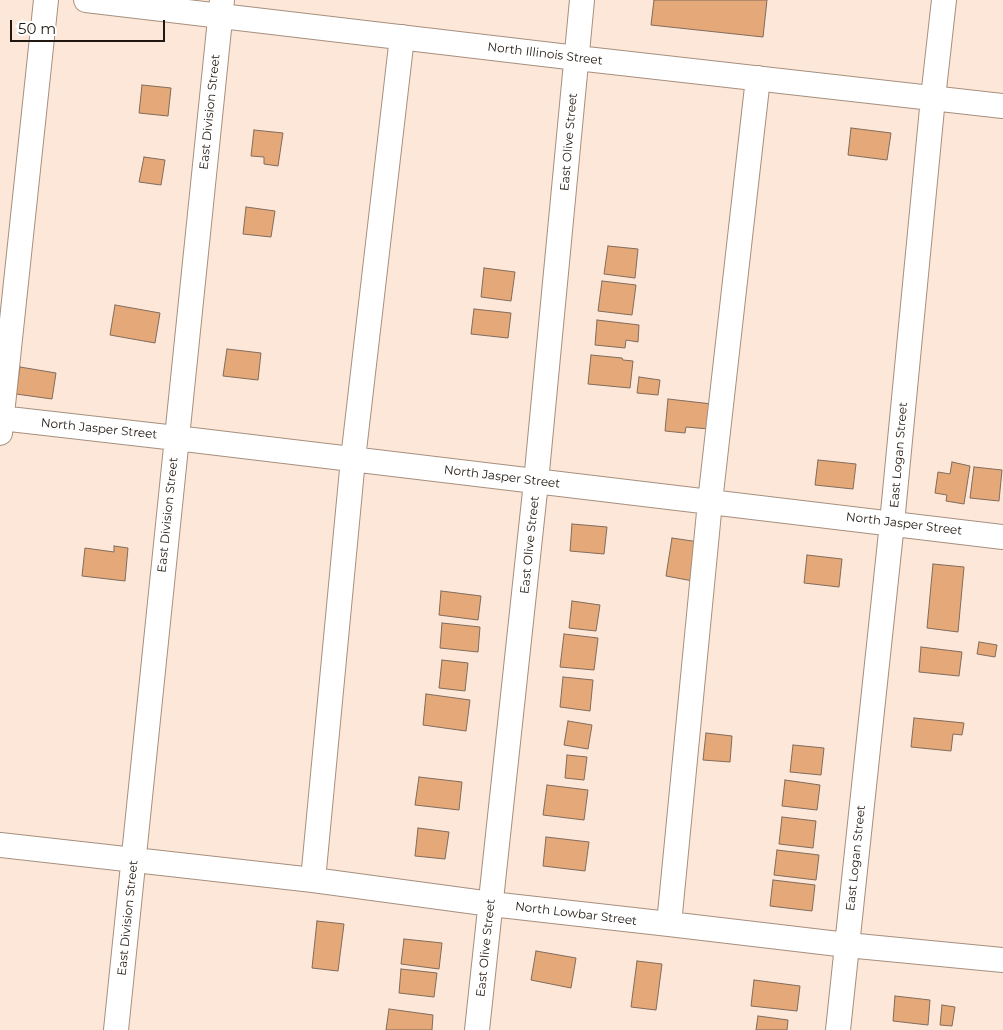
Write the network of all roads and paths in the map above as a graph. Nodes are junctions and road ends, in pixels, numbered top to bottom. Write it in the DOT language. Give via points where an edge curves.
graph roads {
  1 [pos="46,0"];
  2 [pos="86,0"];
  3 [pos="582,0"];
  4 [pos="944,0"];
  5 [pos="221,8"];
  6 [pos="402,37"];
  7 [pos="577,58"];
  8 [pos="758,78"];
  9 [pos="933,98"];
  10 [pos="1003,106"];
  11 [pos="1,424"];
  12 [pos="176,438"];
  13 [pos="353,459"];
  14 [pos="536,482"];
  15 [pos="710,502"];
  16 [pos="892,523"];
  17 [pos="1003,537"];
  18 [pos="0,845"];
  19 [pos="134,861"];
  20 [pos="313,880"];
  21 [pos="491,904"];
  22 [pos="670,924"];
  23 [pos="846,945"];
  24 [pos="1003,960"];
  25 [pos="116,1030"];
  26 [pos="477,1030"];
  27 [pos="838,1030"];
  1 -- 11 [label="street"];
  2 -- 5 [label="street, North Illinois Street"];
  3 -- 7 [label="street, East Olive Street"];
  4 -- 9 [label="street, East Logan Street"];
  5 -- 6 [label="street, North Illinois Street"];
  5 -- 12 [label="street, East Division Street"];
  6 -- 7 [label="street, North Illinois Street"];
  6 -- 13 [label="street"];
  7 -- 8 [label="street, North Illinois Street"];
  7 -- 14 [label="street, East Olive Street"];
  8 -- 9 [label="street, North Illinois Street"];
  8 -- 15 [label="street"];
  9 -- 10 [label="street, North Illinois Street"];
  9 -- 16 [label="street, East Logan Street"];
  11 -- 12 [label="street, North Jasper Street"];
  12 -- 13 [label="street, North Jasper Street"];
  12 -- 19 [label="street, East Division Street"];
  13 -- 14 [label="street, North Jasper Street"];
  13 -- 20 [label="street"];
  14 -- 15 [label="street, North Jasper Street"];
  14 -- 21 [label="street, East Olive Street"];
  15 -- 16 [label="street, North Jasper Street"];
  15 -- 22 [label="street"];
  16 -- 17 [label="street, North Jasper Street"];
  16 -- 23 [label="street, East Logan Street"];
  18 -- 19 [label="street, North Lowbar Street"];
  19 -- 20 [label="street, North Lowbar Street"];
  19 -- 25 [label="street, East Division Street"];
  20 -- 21 [label="street, North Lowbar Street"];
  21 -- 22 [label="street, North Lowbar Street"];
  21 -- 26 [label="street, East Olive Street"];
  22 -- 23 [label="street, North Lowbar Street"];
  23 -- 24 [label="street, North Lowbar Street"];
  23 -- 27 [label="street, East Logan Street"];
}
